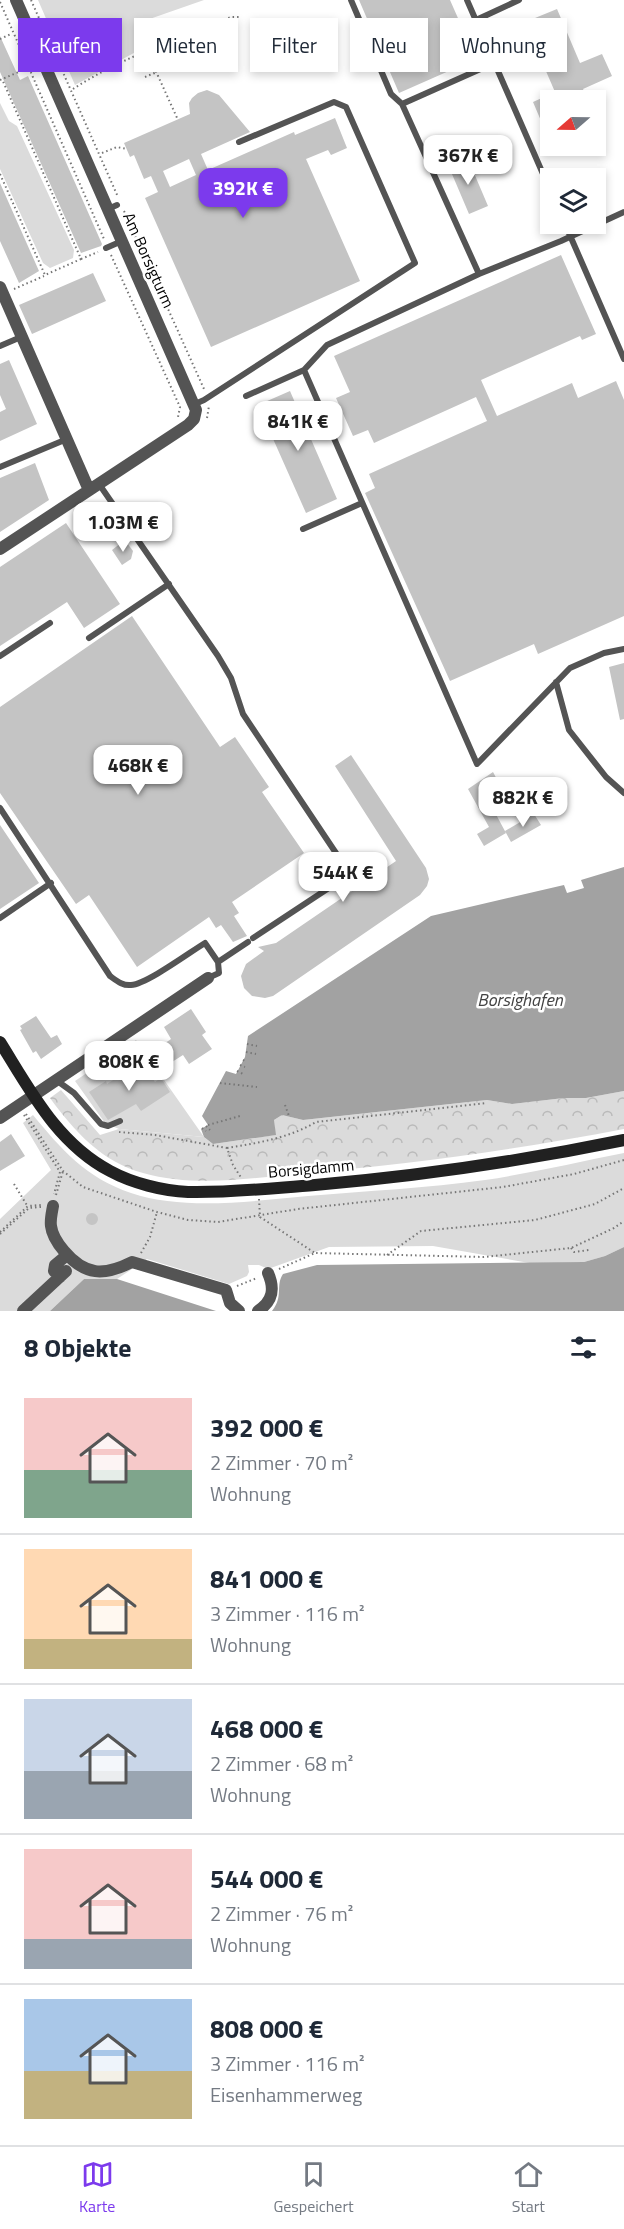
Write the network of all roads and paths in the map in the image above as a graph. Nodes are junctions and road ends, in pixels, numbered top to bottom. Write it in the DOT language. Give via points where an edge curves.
graph roads {
  1 [pos="16,0"];
  2 [pos="351,0"];
  3 [pos="467,0"];
  4 [pos="519,0"];
  5 [pos="0,2"];
  6 [pos="240,17"];
  7 [pos="24,18"];
  8 [pos="229,18"];
  9 [pos="475,18"];
  10 [pos="480,18"];
  11 [pos="11,34"];
  12 [pos="0,39"];
  13 [pos="18,43"];
  14 [pos="134,57"];
  15 [pos="20,72"];
  16 [pos="31,72"];
  17 [pos="48,72"];
  18 [pos="157,72"];
  19 [pos="474,72"];
  20 [pos="498,72"];
  21 [pos="145,77"];
  22 [pos="1,80"];
  23 [pos="73,89"];
  24 [pos="166,92"];
  25 [pos="160,95"];
  26 [pos="402,104"];
  27 [pos="178,120"];
  28 [pos="239,142"];
  29 [pos="127,150"];
  30 [pos="102,153"];
  31 [pos="540,168"];
  32 [pos="0,174"];
  33 [pos="624,212"];
  34 [pos="571,236"];
  35 [pos="123,241"];
  36 [pos="107,248"];
  37 [pos="81,259"];
  38 [pos="479,274"];
  39 [pos="45,275"];
  40 [pos="6,289"];
  41 [pos="22,336"];
  42 [pos="0,346"];
  43 [pos="624,359"];
  44 [pos="304,370"];
  45 [pos="246,396"];
  46 [pos="195,404"];
  47 [pos="176,420"];
  48 [pos="67,440"];
  49 [pos="0,467"];
  50 [pos="94,487"];
  51 [pos="362,503"];
  52 [pos="303,530"];
  53 [pos="0,549"];
  54 [pos="169,584"];
  55 [pos="50,623"];
  56 [pos="89,638"];
  57 [pos="624,649"];
  58 [pos="0,656"];
  59 [pos="556,682"];
  60 [pos="624,793"];
  61 [pos="0,808"];
  62 [pos="51,883"];
  63 [pos="0,918"];
  64 [pos="218,962"];
  65 [pos="208,978"];
  66 [pos="0,1042"];
  67 [pos="247,1044"];
  68 [pos="257,1046"];
  69 [pos="246,1052"];
  70 [pos="256,1054"];
  71 [pos="243,1060"];
  72 [pos="247,1062"];
  73 [pos="240,1065"];
  74 [pos="245,1068"];
  75 [pos="237,1071"];
  76 [pos="243,1074"];
  77 [pos="55,1080"];
  78 [pos="220,1083"];
  79 [pos="257,1087"];
  80 [pos="33,1096"];
  81 [pos="487,1103"];
  82 [pos="285,1105"];
  83 [pos="22,1109"];
  84 [pos="240,1116"];
  85 [pos="289,1116"];
  86 [pos="0,1118"];
  87 [pos="120,1121"];
  88 [pos="205,1126"];
  89 [pos="210,1130"];
  90 [pos="116,1131"];
  91 [pos="206,1131"];
  92 [pos="624,1140"];
  93 [pos="227,1148"];
  94 [pos="624,1160"];
  95 [pos="61,1172"];
  96 [pos="14,1184"];
  97 [pos="624,1188"];
  98 [pos="253,1190"];
  99 [pos="53,1206"];
  100 [pos="157,1212"];
  101 [pos="260,1216"];
  102 [pos="624,1221"];
  103 [pos="0,1233"];
  104 [pos="572,1248"];
  105 [pos="589,1250"];
  106 [pos="315,1253"];
  107 [pos="387,1255"];
  108 [pos="132,1262"];
  109 [pos="68,1266"];
  110 [pos="268,1273"];
  111 [pos="226,1290"];
  112 [pos="23,1311"];
  113 [pos="239,1311"];
  114 [pos="258,1311"];
  1 -- 7 [label="street, Am Borsigturm"];
  2 -- 26 [label="lane" via="391,94"];
  3 -- 9 [label="lane"];
  4 -- 10 [label="lane"];
  5 -- 13 [label="path"];
  6 -- 8 [label="path"];
  11 -- 12 [label="path"];
  14 -- 23 [label="path"];
  15 -- 22 [label="path"];
  16 -- 36 [label="path"];
  17 -- 35 [label="street, Am Borsigturm" via="113,207"];
  18 -- 21 [label="path"];
  18 -- 24 [label="path"];
  19 -- 26 [label="lane"];
  20 -- 31 [label="lane"];
  22 -- 37 [label="path"];
  24 -- 25 [label="path"];
  24 -- 27 [label="path"];
  26 -- 38 [label="lane"];
  28 -- 46 [label="lane" via="334,102 346,107 415,263"];
  29 -- 30 [label="path" via="117,147"];
  32 -- 39 [label="path"];
  33 -- 34 [label="lane"];
  34 -- 38 [label="lane"];
  34 -- 43 [label="lane"];
  35 -- 36 [label="lane"];
  35 -- 46 [label="street, Am Borsigturm"];
  36 -- 37 [label="path"];
  36 -- 47 [label="path" via="180,407"];
  37 -- 39 [label="path"];
  38 -- 44 [label="lane" via="327,345"];
  39 -- 40 [label="path"];
  40 -- 41 [label="street"];
  41 -- 42 [label="lane"];
  41 -- 48 [label="street"];
  44 -- 45 [label="lane"];
  44 -- 51 [label="lane"];
  46 -- 50 [label="street" via="195,416 188,425"];
  48 -- 49 [label="lane"];
  48 -- 50 [label="street"];
  50 -- 53 [label="street"];
  50 -- 54 [label="lane"];
  51 -- 52 [label="lane"];
  51 -- 59 [label="lane" via="477,764"];
  54 -- 56 [label="lane"];
  54 -- 64 [label="lane" via="231,678 243,714 350,874"];
  55 -- 58 [label="lane"];
  57 -- 59 [label="lane" via="570,668"];
  59 -- 60 [label="lane" via="570,729 606,777"];
  61 -- 62 [label="lane"];
  62 -- 63 [label="lane"];
  62 -- 64 [label="lane" via="110,976 120,984 144,982 205,943"];
  64 -- 65 [label="lane" via="219,973"];
  65 -- 77 [label="street"];
  66 -- 80 [label="street, Borsigdamm"];
  67 -- 68 [label="path"];
  69 -- 70 [label="path"];
  71 -- 72 [label="path"];
  73 -- 74 [label="path"];
  75 -- 76 [label="path"];
  77 -- 80 [label="street"];
  77 -- 87 [label="lane" via="74,1093 101,1124 108,1126"];
  78 -- 79 [label="path"];
  80 -- 83 [label="street"];
  80 -- 98 [label="street, Borsigdamm" via="74,1146 112,1172 142,1184 186,1192"];
  81 -- 93 [label="path" via="316,1122 278,1138"];
  82 -- 85 [label="path"];
  83 -- 86 [label="street"];
  83 -- 95 [label="path"];
  83 -- 95 [label="path"];
  84 -- 88 [label="path"];
  88 -- 89 [label="path"];
  88 -- 91 [label="path"];
  90 -- 93 [label="path"];
  92 -- 98 [label="street, Borsigdamm" via="456,1169"];
  93 -- 98 [label="path" via="240,1177"];
  94 -- 101 [label="path" via="503,1187"];
  95 -- 99 [label="path"];
  95 -- 100 [label="path" via="83,1186"];
  96 -- 103 [label="path" via="28,1206"];
  97 -- 107 [label="path" via="595,1204 535,1220 421,1231"];
  98 -- 101 [label="path" via="259,1198"];
  99 -- 109 [label="street" via="51,1226"];
  100 -- 101 [label="path" via="218,1222"];
  100 -- 108 [label="path" via="146,1245"];
  101 -- 106 [label="path"];
  102 -- 104 [label="path"];
  104 -- 105 [label="path" via="574,1252"];
  104 -- 107 [label="path" via="484,1257"];
  106 -- 107 [label="path"];
  106 -- 110 [label="path"];
  108 -- 109 [label="street" via="102,1272"];
  108 -- 111 [label="street"];
  109 -- 112 [label="street"];
  110 -- 111 [label="path"];
  110 -- 114 [label="street" via="272,1297"];
  111 -- 113 [label="street" via="230,1303"];
}
